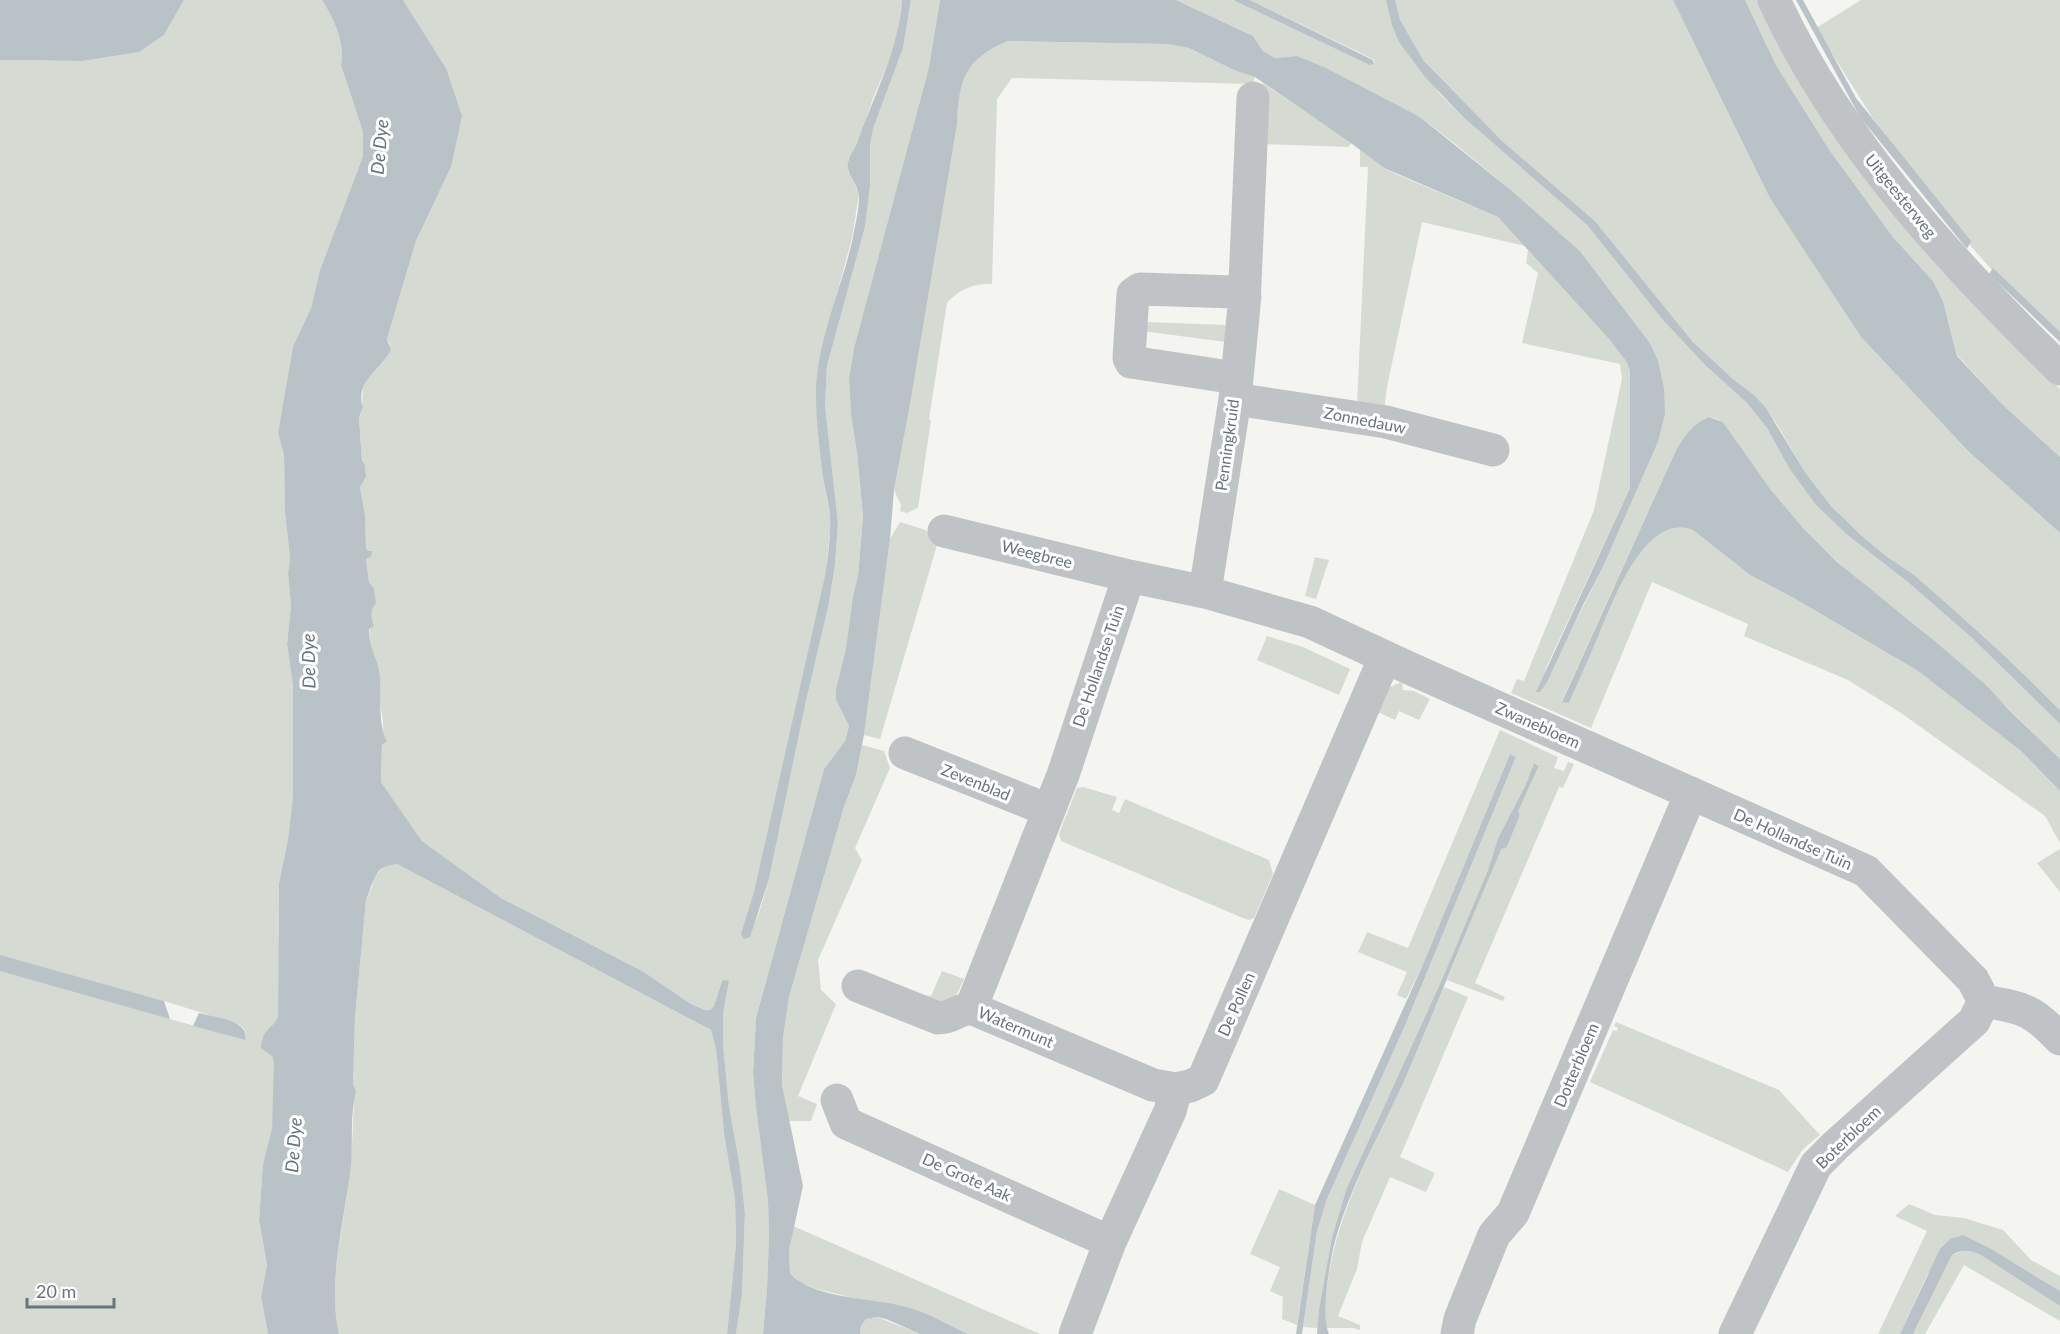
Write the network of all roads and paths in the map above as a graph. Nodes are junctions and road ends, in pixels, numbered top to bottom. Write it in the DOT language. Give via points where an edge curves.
graph roads {
  1 [pos="1774,0"];
  2 [pos="1253,98"];
  3 [pos="1245,297"];
  4 [pos="2060,369"];
  5 [pos="1235,388"];
  6 [pos="1493,450"];
  7 [pos="944,531"];
  8 [pos="1129,576"];
  9 [pos="1205,592"];
  10 [pos="1385,657"];
  11 [pos="904,753"];
  12 [pos="1691,793"];
  13 [pos="1048,810"];
  14 [pos="858,986"];
  15 [pos="1984,1001"];
  16 [pos="971,1008"];
  17 [pos="2060,1039"];
  18 [pos="1176,1089"];
  19 [pos="837,1100"];
  20 [pos="1110,1242"];
  21 [pos="1075,1334"];
  22 [pos="1457,1334"];
  23 [pos="1735,1334"];
  1 -- 4 [label="street, Uitgeesterweg" via="1801,54 1855,138 1956,264"];
  2 -- 3 [label="street, Penningkruid"];
  3 -- 5 [label="street, Penningkruid"];
  3 -- 5 [label="street, Zonnedauw" via="1235,292 1140,289 1133,294 1131,362"];
  5 -- 6 [label="street, Zonnedauw"];
  5 -- 9 [label="street, Penningkruid"];
  7 -- 8 [label="street, Weegbree"];
  8 -- 9 [label="street"];
  8 -- 13 [label="street, De Hollandse Tuin"];
  9 -- 10 [label="street" via="1310,622"];
  10 -- 12 [label="street, Zwanebloem"];
  10 -- 18 [label="street, De Pollen" via="1203,1080"];
  11 -- 13 [label="street, Zevenblad"];
  12 -- 15 [label="street, De Hollandse Tuin" via="1866,871 1973,980"];
  12 -- 22 [label="street, Dotterbloem" via="1513,1213 1494,1235"];
  13 -- 16 [label="street, De Hollandse Tuin"];
  14 -- 16 [label="street, Watermunt" via="938,1018"];
  15 -- 17 [label="street" via="2020,1007 2037,1016"];
  15 -- 23 [label="street, Boterbloem" via="1974,1021 1816,1165"];
  16 -- 18 [label="street, Watermunt" via="1154,1085"];
  18 -- 20 [label="street" via="1170,1111"];
  19 -- 20 [label="street, De Grote Aak" via="846,1123"];
  20 -- 21 [label="street"];
}
